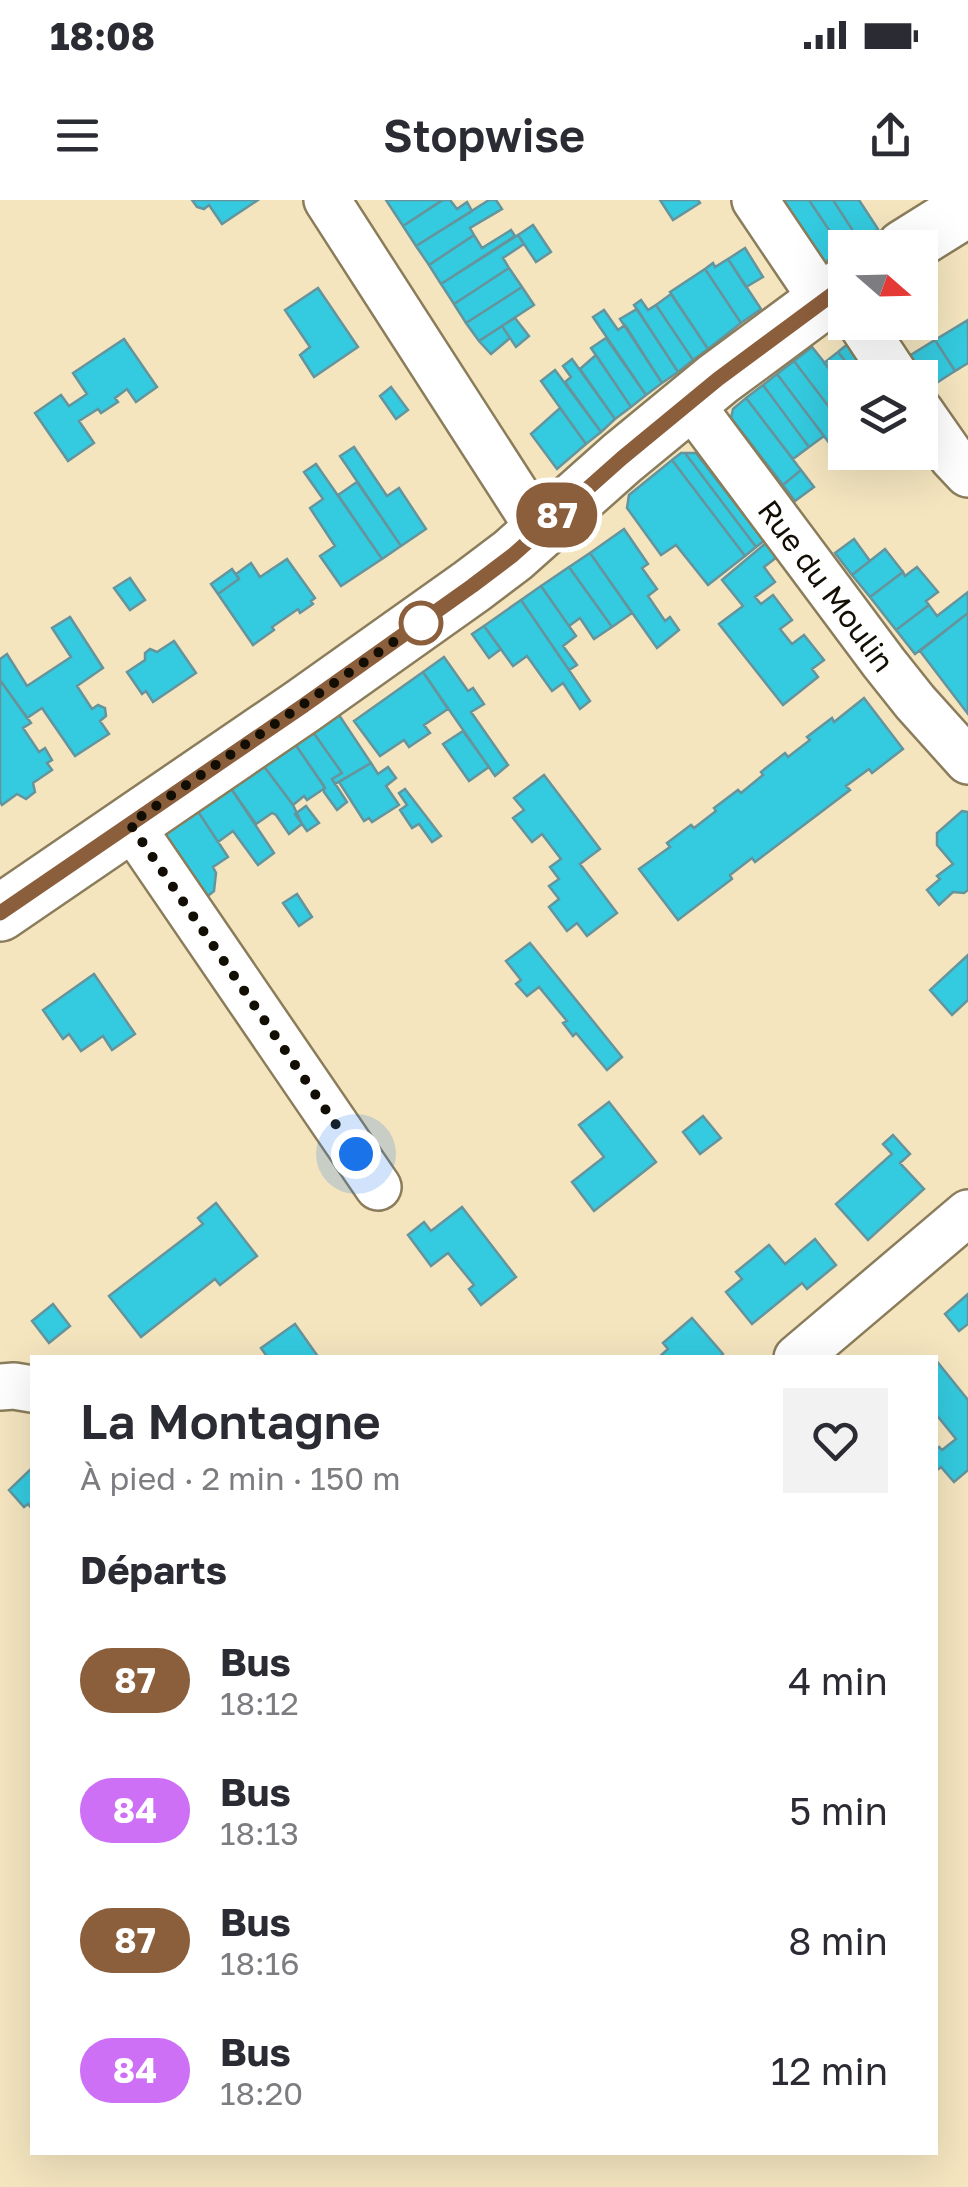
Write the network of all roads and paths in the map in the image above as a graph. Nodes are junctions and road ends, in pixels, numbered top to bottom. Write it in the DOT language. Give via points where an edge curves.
graph roads {
  1 [pos="327,200"];
  2 [pos="755,200"];
  3 [pos="968,208"];
  4 [pos="933,230"];
  5 [pos="828,284"];
  6 [pos="828,308"];
  7 [pos="690,403"];
  8 [pos="938,437"];
  9 [pos="968,474"];
  10 [pos="540,531"];
  11 [pos="968,761"];
  12 [pos="130,824"];
  13 [pos="0,913"];
  14 [pos="378,1187"];
  15 [pos="968,1213"];
  16 [pos="802,1355"];
  17 [pos="0,1388"];
  18 [pos="30,1389"];
  1 -- 10 [label="street"];
  2 -- 5 [label="street"];
  3 -- 4 [label="main road"];
  6 -- 7 [label="main road" via="751,353"];
  7 -- 10 [label="main road"];
  7 -- 11 [label="street, Rue du Moulin" via="891,672"];
  8 -- 9 [label="street"];
  10 -- 12 [label="main road" via="417,627"];
  12 -- 13 [label="main road"];
  12 -- 14 [label="street"];
  15 -- 16 [label="street"];
  17 -- 18 [label="street"];
}
